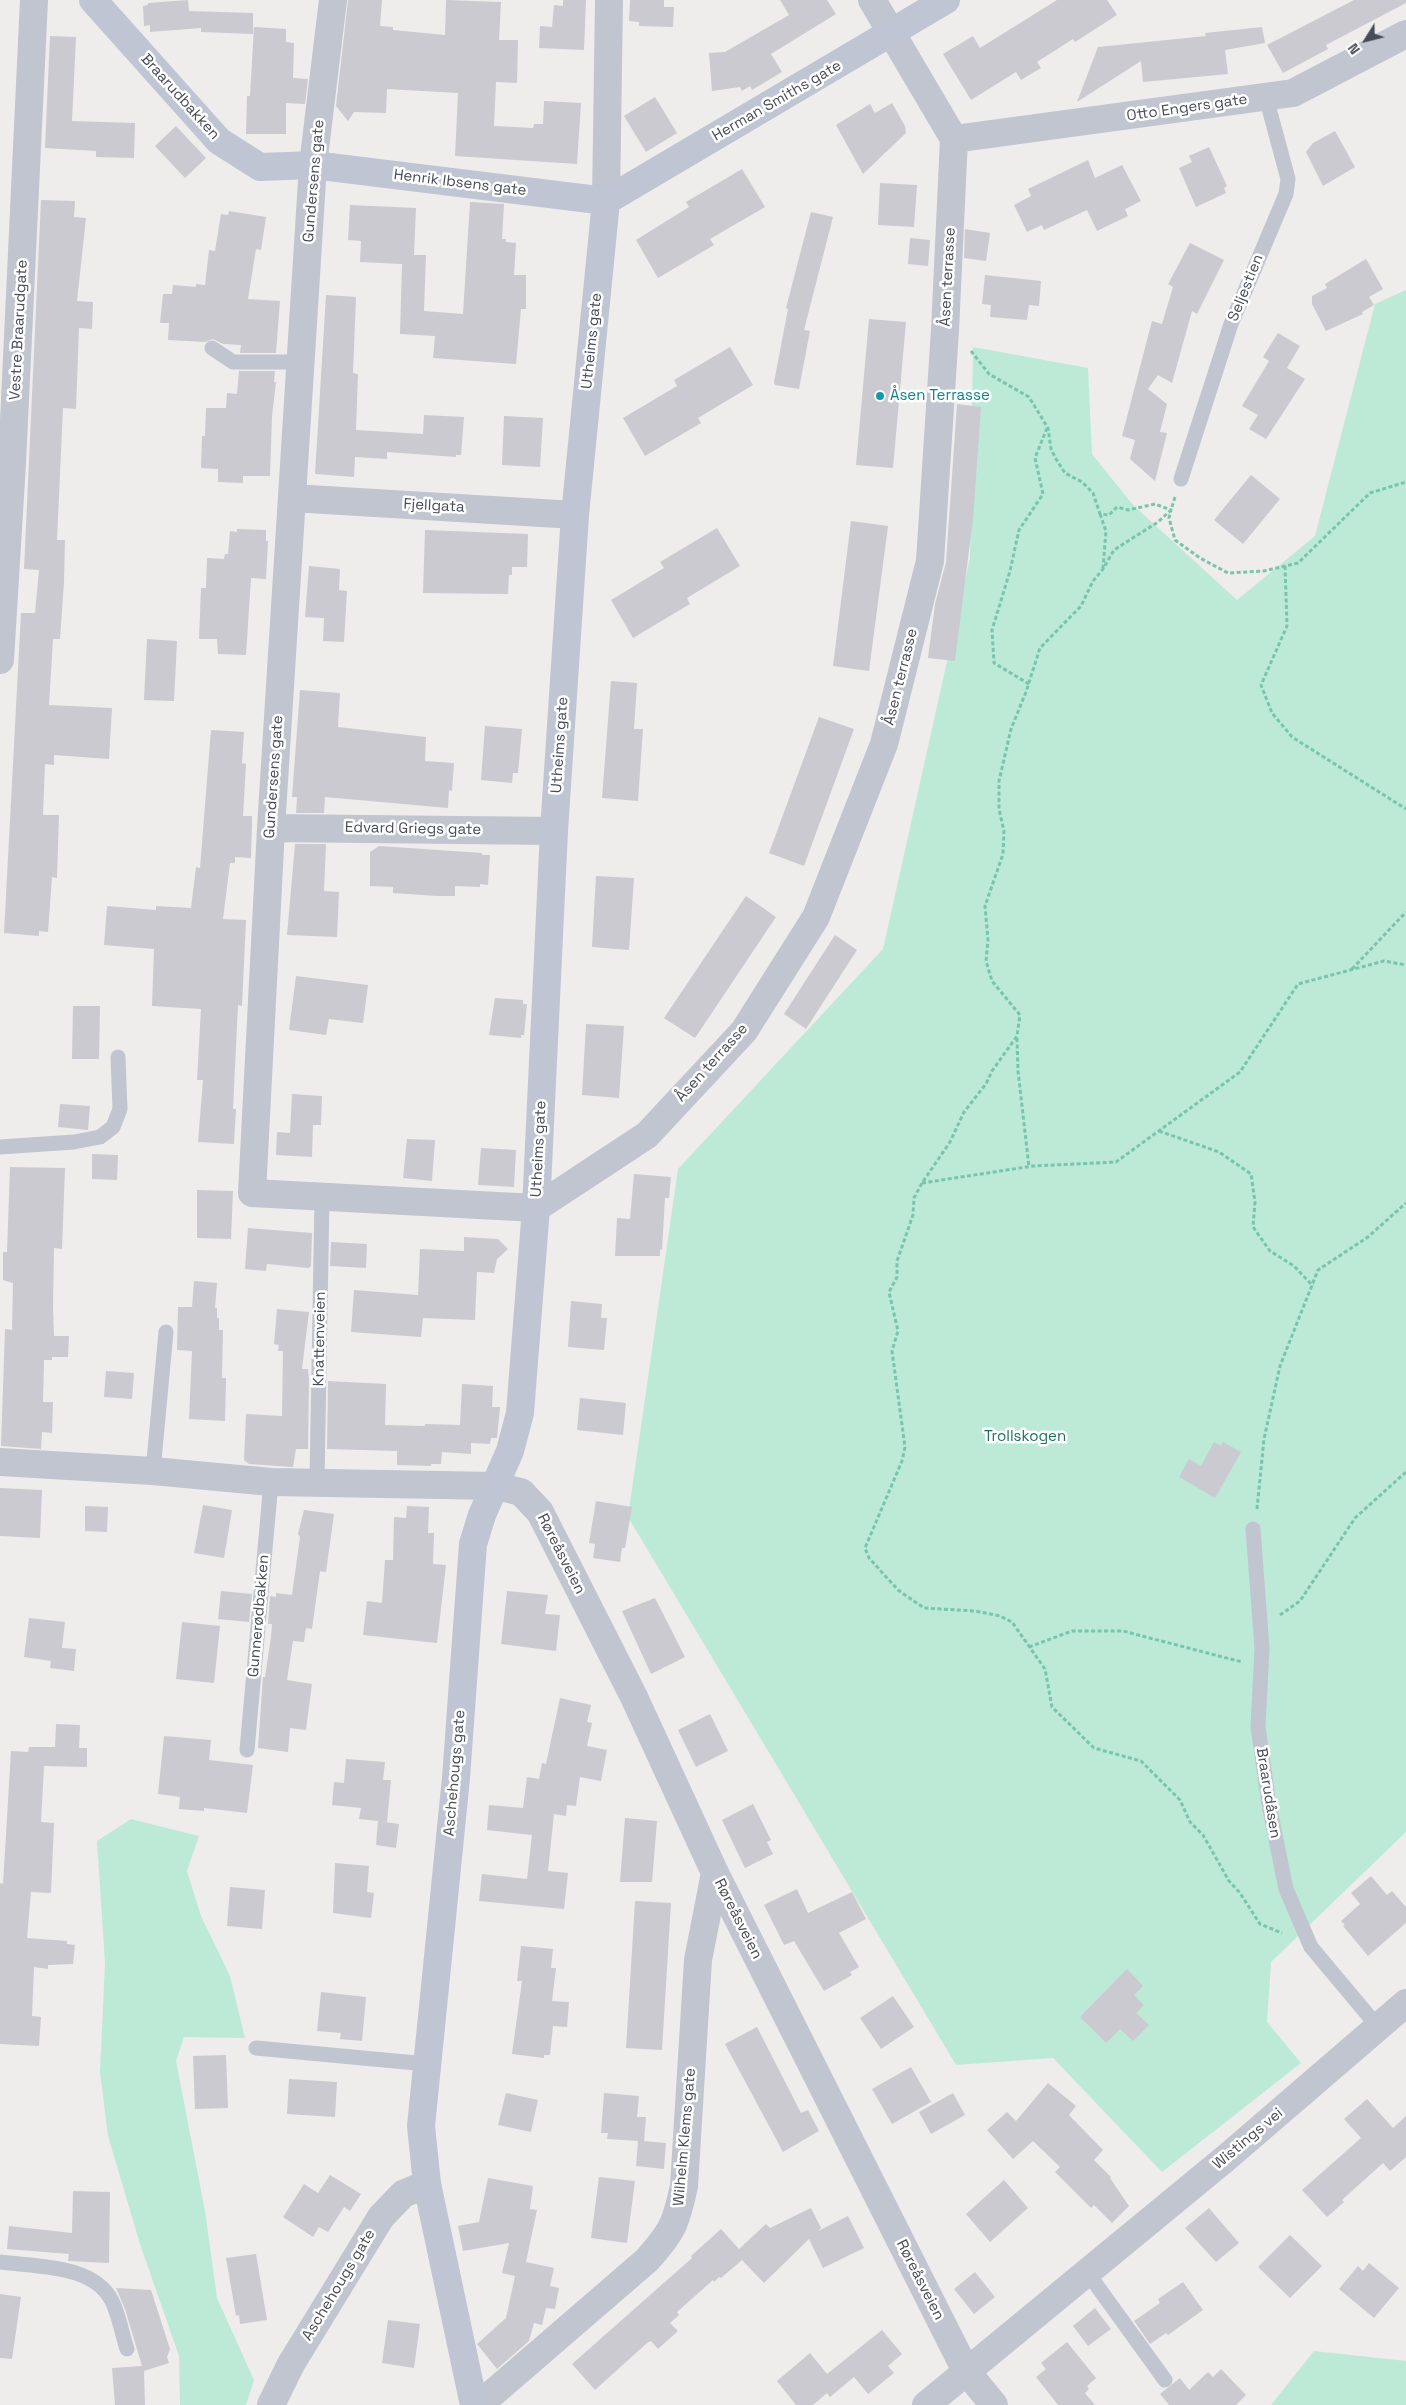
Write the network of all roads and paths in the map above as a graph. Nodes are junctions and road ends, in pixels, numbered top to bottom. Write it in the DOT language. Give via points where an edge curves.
graph roads {
  1 [pos="34,0"];
  2 [pos="94,0"];
  3 [pos="333,0"];
  4 [pos="609,0"];
  5 [pos="872,0"];
  6 [pos="946,0"];
  7 [pos="891,34"];
  8 [pos="1406,34"];
  9 [pos="1266,97"];
  10 [pos="954,139"];
  11 [pos="313,165"];
  12 [pos="606,201"];
  13 [pos="945,330"];
  14 [pos="212,348"];
  15 [pos="301,362"];
  16 [pos="1048,428"];
  17 [pos="6,462"];
  18 [pos="1406,482"];
  19 [pos="1179,484"];
  20 [pos="292,498"];
  21 [pos="1171,510"];
  22 [pos="1100,514"];
  23 [pos="575,515"];
  24 [pos="1285,566"];
  25 [pos="1103,569"];
  26 [pos="0,660"];
  27 [pos="1029,684"];
  28 [pos="1406,809"];
  29 [pos="271,828"];
  30 [pos="554,831"];
  31 [pos="1406,912"];
  32 [pos="1406,965"];
  33 [pos="1352,970"];
  34 [pos="1017,1036"];
  35 [pos="118,1057"];
  36 [pos="1158,1131"];
  37 [pos="0,1147"];
  38 [pos="1029,1166"];
  39 [pos="922,1183"];
  40 [pos="322,1196"];
  41 [pos="1406,1203"];
  42 [pos="536,1208"];
  43 [pos="1314,1286"];
  44 [pos="166,1332"];
  45 [pos="0,1462"];
  46 [pos="153,1471"];
  47 [pos="1406,1472"];
  48 [pos="317,1481"];
  49 [pos="271,1482"];
  50 [pos="496,1486"];
  51 [pos="1253,1529"];
  52 [pos="1261,1629"];
  53 [pos="1029,1647"];
  54 [pos="1263,1667"];
  55 [pos="247,1750"];
  56 [pos="715,1873"];
  57 [pos="1311,1947"];
  58 [pos="1405,2006"];
  59 [pos="1378,2027"];
  60 [pos="256,2048"];
  61 [pos="427,2064"];
  62 [pos="427,2184"];
  63 [pos="0,2262"];
  64 [pos="1086,2272"];
  65 [pos="127,2349"];
  66 [pos="966,2371"];
  67 [pos="1165,2380"];
  68 [pos="271,2405"];
  69 [pos="474,2405"];
  70 [pos="479,2405"];
  71 [pos="926,2405"];
  72 [pos="994,2405"];
  1 -- 17 [label="street, Vestre Braarudgate"];
  2 -- 11 [label="main road, Braarudbakken" via="219,141 260,167"];
  3 -- 11 [label="street, Gundersens gate"];
  4 -- 12 [label="street, Utheims gate"];
  5 -- 7 [label="street"];
  6 -- 7 [label="main road, Herman Smiths gate"];
  7 -- 10 [label="street"];
  7 -- 12 [label="main road, Herman Smiths gate"];
  8 -- 9 [label="street, Otto Engers gate" via="1293,93"];
  9 -- 10 [label="street, Otto Engers gate"];
  9 -- 19 [label="lane, Seljestien" via="1288,179 1286,194 1231,324"];
  10 -- 13 [label="street, Åsen terrasse"];
  11 -- 12 [label="main road, Henrik Ibsens gate"];
  11 -- 15 [label="street, Gundersens gate"];
  12 -- 23 [label="main road, Utheims gate"];
  13 -- 16 [label="path" via="969,348 989,374 1029,396"];
  13 -- 42 [label="street, Åsen terrasse" via="930,562 884,744 816,917 744,1031 647,1135"];
  14 -- 15 [label="lane" via="233,362"];
  15 -- 20 [label="street, Gundersens gate"];
  16 -- 22 [label="path" via="1056,460 1065,473 1092,492"];
  16 -- 27 [label="path" via="1035,458 1043,494 1018,530 1010,571 992,630 994,663"];
  17 -- 26 [label="street, Vestre Braarudgate"];
  18 -- 24 [label="path" via="1370,493 1298,563"];
  19 -- 21 [label="path"];
  20 -- 23 [label="street, Fjellgata"];
  20 -- 29 [label="street, Gundersens gate"];
  21 -- 22 [label="path" via="1155,504 1128,510 1117,507 1109,515"];
  21 -- 24 [label="path" via="1169,518 1175,540 1228,573"];
  21 -- 25 [label="path" via="1114,550"];
  22 -- 25 [label="path" via="1106,531"];
  23 -- 30 [label="main road, Utheims gate"];
  24 -- 28 [label="path" via="1287,626 1261,685 1272,713 1292,737"];
  25 -- 27 [label="path" via="1081,606 1040,648"];
  27 -- 34 [label="path" via="1011,729 999,781 1003,854 985,906 986,961 992,981 1020,1015"];
  29 -- 30 [label="street, Edvard Griegs gate"];
  29 -- 40 [label="street, Gundersens gate" via="252,1193"];
  30 -- 42 [label="main road, Utheims gate"];
  31 -- 33 [label="path"];
  32 -- 33 [label="path" via="1384,961"];
  33 -- 36 [label="path" via="1298,984 1240,1072"];
  34 -- 38 [label="path"];
  34 -- 39 [label="path" via="964,1112 950,1142"];
  35 -- 37 [label="lane" via="120,1108 113,1127 100,1137"];
  36 -- 38 [label="path" via="1116,1162"];
  36 -- 43 [label="path" via="1219,1152 1251,1174 1255,1202 1253,1227 1270,1251 1294,1266"];
  38 -- 39 [label="path"];
  39 -- 53 [label="path" via="914,1198 913,1215 897,1261 897,1277 889,1292 898,1331 892,1351 905,1447 896,1477 865,1548 869,1558 898,1590 924,1608 1000,1616 1012,1622"];
  40 -- 42 [label="street"];
  40 -- 48 [label="lane, Knattenveien"];
  41 -- 43 [label="path" via="1368,1237 1318,1270"];
  42 -- 50 [label="main road, Utheims gate" via="520,1413 510,1452"];
  43 -- 51 [label="path" via="1280,1366 1264,1439"];
  44 -- 46 [label="lane"];
  45 -- 46 [label="street"];
  46 -- 49 [label="street"];
  47 -- 52 [label="path" via="1355,1518 1300,1601"];
  48 -- 49 [label="street"];
  48 -- 50 [label="street"];
  49 -- 55 [label="lane, Gunnerødbakken"];
  50 -- 56 [label="street, Røreåsveien" via="521,1492 540,1512 634,1697"];
  50 -- 61 [label="main road, Aschehougs gate" via="473,1544 456,1778"];
  51 -- 52 [label="lane, Braarudåsen"];
  52 -- 54 [label="lane, Braarudåsen"];
  53 -- 54 [label="path" via="1072,1631 1123,1631"];
  53 -- 57 [label="path" via="1045,1669 1052,1708 1094,1748 1141,1761 1180,1800 1190,1822 1203,1835 1229,1881 1260,1924"];
  54 -- 57 [label="lane, Braarudåsen" via="1258,1727 1269,1805 1286,1889"];
  56 -- 66 [label="street, Røreåsveien"];
  56 -- 70 [label="street, Wilhelm Klems gate" via="698,1960 684,2186 678,2216 668,2236 647,2260"];
  57 -- 59 [label="lane, Braarudåsen"];
  58 -- 59 [label="street, Wistings vei"];
  59 -- 64 [label="street, Wistings vei" via="1226,2158"];
  60 -- 61 [label="lane"];
  61 -- 62 [label="main road, Aschehougs gate" via="421,2126"];
  62 -- 68 [label="street, Aschehougs gate" via="403,2194 381,2217 291,2364"];
  62 -- 69 [label="main road, Aschehougs gate"];
  63 -- 65 [label="lane" via="93,2279 112,2300"];
  64 -- 66 [label="street, Wistings vei"];
  64 -- 67 [label="lane"];
  66 -- 71 [label="street, Wistings vei"];
  66 -- 72 [label="street"];
}
